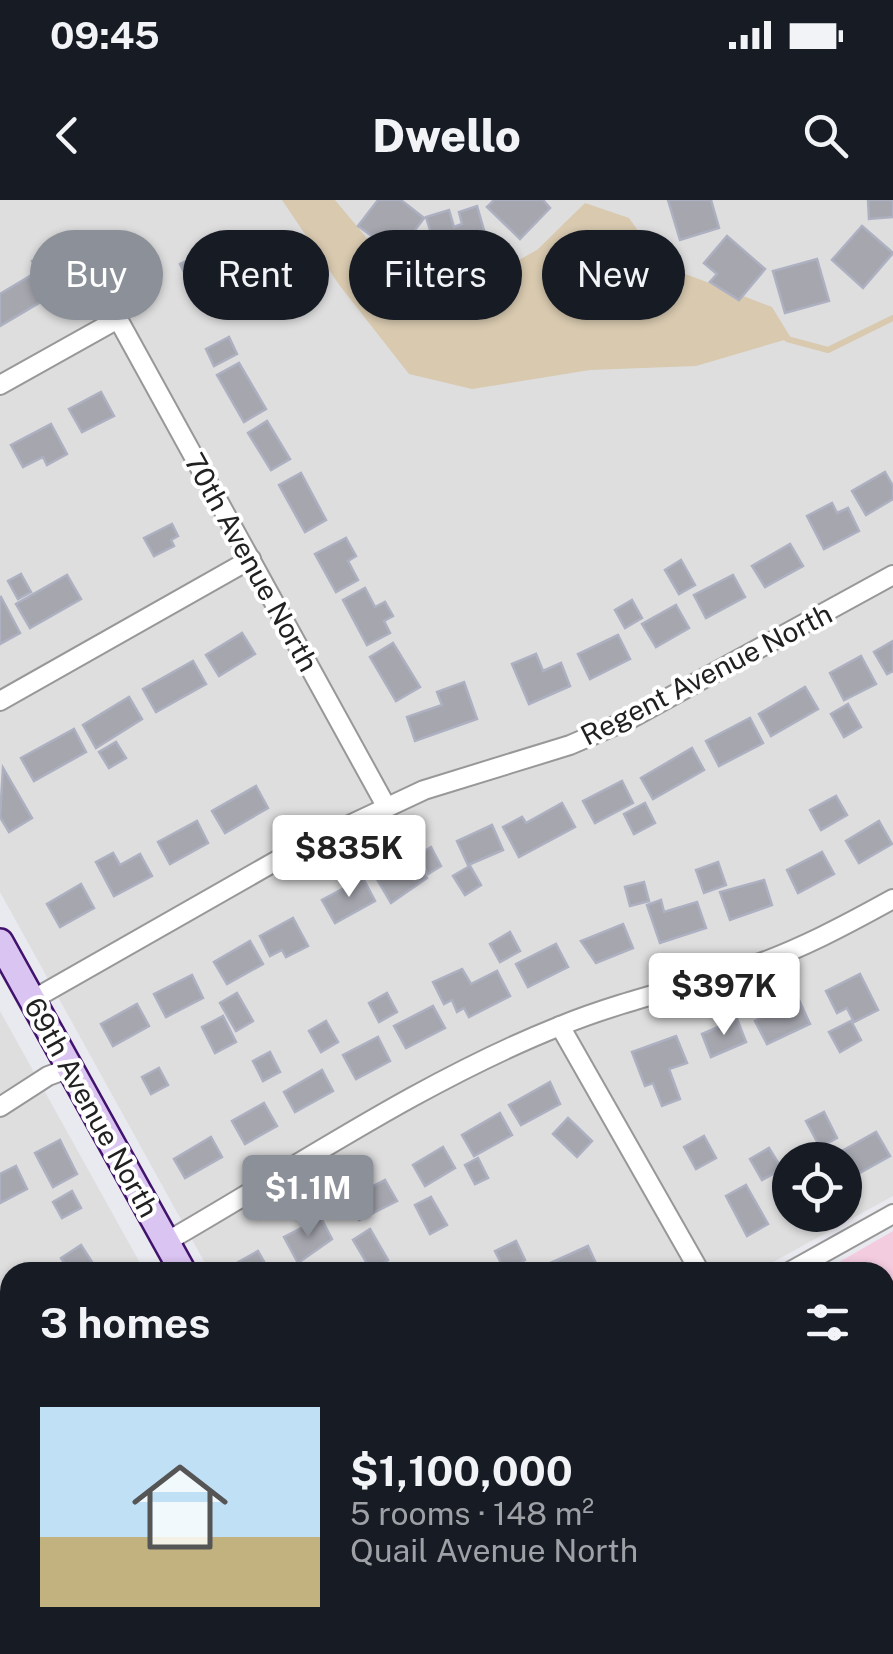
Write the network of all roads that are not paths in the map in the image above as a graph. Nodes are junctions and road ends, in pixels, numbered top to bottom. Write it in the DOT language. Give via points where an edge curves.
graph roads {
  1 [pos="0,385"];
  2 [pos="251,559"];
  3 [pos="893,575"];
  4 [pos="0,701"];
  5 [pos="386,806"];
  6 [pos="893,899"];
  7 [pos="0,942"];
  8 [pos="32,1000"];
  9 [pos="560,1026"];
  10 [pos="70,1068"];
  11 [pos="0,1107"];
  12 [pos="893,1214"];
  13 [pos="166,1242"];
  14 [pos="177,1262"];
  15 [pos="694,1262"];
  16 [pos="807,1262"];
  1 -- 2 [label="street, 70th Avenue North" via="118,319"];
  2 -- 4 [label="street"];
  2 -- 5 [label="street, 70th Avenue North"];
  3 -- 5 [label="street, Regent Avenue North" via="628,720"];
  5 -- 8 [label="street, Regent Avenue North"];
  6 -- 9 [label="street" via="751,966"];
  7 -- 8 [label="street, 69th Avenue North"];
  8 -- 10 [label="street, 69th Avenue North"];
  9 -- 13 [label="street" via="464,1071"];
  9 -- 15 [label="street"];
  10 -- 11 [label="street"];
  10 -- 13 [label="street, 69th Avenue North"];
  12 -- 16 [label="street"];
  13 -- 14 [label="street, 69th Avenue North"];
}
